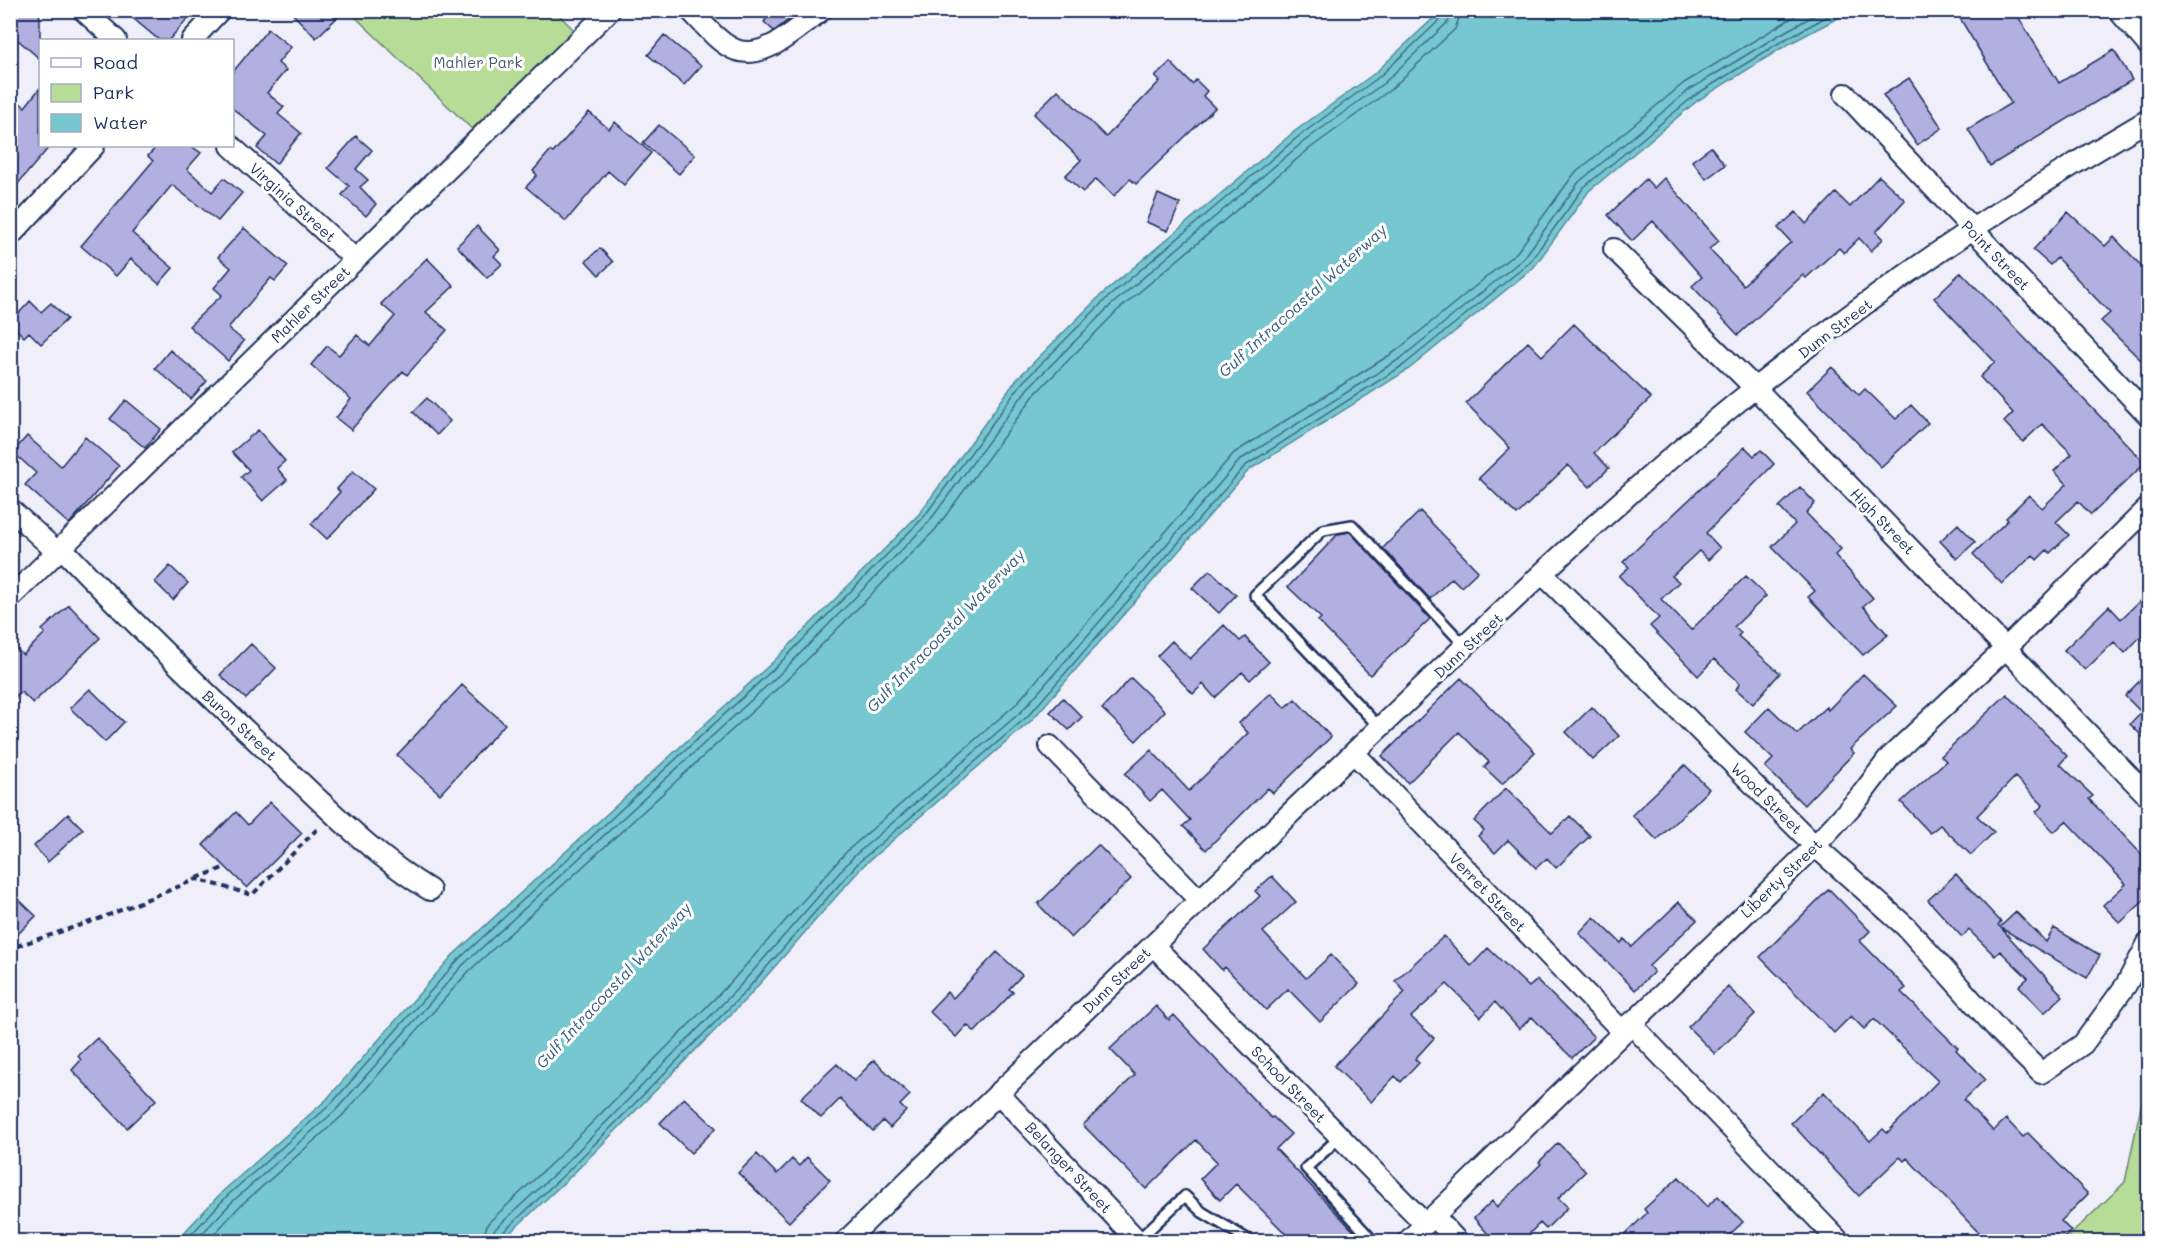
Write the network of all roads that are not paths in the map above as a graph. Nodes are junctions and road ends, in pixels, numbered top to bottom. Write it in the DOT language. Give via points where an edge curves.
graph roads {
  1 [pos="83,10"];
  2 [pos="220,10"];
  3 [pos="610,10"];
  4 [pos="690,10"];
  5 [pos="822,10"];
  6 [pos="2118,10"];
  7 [pos="115,39"];
  8 [pos="193,39"];
  9 [pos="2148,45"];
  10 [pos="1845,94"];
  11 [pos="2148,120"];
  12 [pos="93,147"];
  13 [pos="232,147"];
  14 [pos="1972,230"];
  15 [pos="10,236"];
  16 [pos="1614,249"];
  17 [pos="355,259"];
  18 [pos="1755,388"];
  19 [pos="2148,415"];
  20 [pos="2148,508"];
  21 [pos="10,509"];
  22 [pos="58,549"];
  23 [pos="1543,574"];
  24 [pos="10,598"];
  25 [pos="1466,647"];
  26 [pos="2005,649"];
  27 [pos="1380,728"];
  28 [pos="1050,746"];
  29 [pos="1354,753"];
  30 [pos="2148,796"];
  31 [pos="1815,846"];
  32 [pos="430,890"];
  33 [pos="1200,901"];
  34 [pos="2148,943"];
  35 [pos="1153,945"];
  36 [pos="1626,1027"];
  37 [pos="998,1093"];
  38 [pos="1340,1137"];
  39 [pos="1429,1220"];
  40 [pos="1139,1241"];
  41 [pos="845,1242"];
  42 [pos="1252,1242"];
  43 [pos="1374,1242"];
  44 [pos="1407,1242"];
  45 [pos="1458,1242"];
  46 [pos="1840,1242"];
  1 -- 7 [label="street"];
  2 -- 8 [label="street"];
  3 -- 17 [label="street, Mahler Street"];
  4 -- 5 [label="street" via="735,50 752,53 775,43"];
  6 -- 9 [label="street"];
  10 -- 14 [label="street, Point Street"];
  11 -- 14 [label="street, Dunn Street"];
  12 -- 15 [label="street"];
  13 -- 17 [label="street, Virginia Street"];
  14 -- 18 [label="street, Dunn Street"];
  14 -- 19 [label="street, Point Street"];
  16 -- 18 [label="street, High Street"];
  17 -- 22 [label="street, Mahler Street"];
  18 -- 23 [label="street, Dunn Street"];
  18 -- 26 [label="street, High Street"];
  20 -- 26 [label="street, Liberty Street"];
  21 -- 22 [label="street, Buron Street"];
  22 -- 24 [label="street, Mahler Street"];
  22 -- 32 [label="street, Buron Street" via="333,813 394,868"];
  23 -- 25 [label="street, Dunn Street"];
  23 -- 31 [label="street, Wood Street"];
  25 -- 27 [label="street, Dunn Street"];
  25 -- 27 [label="lane" via="1352,525 1323,530 1255,596"];
  26 -- 30 [label="street, High Street"];
  26 -- 31 [label="street, Liberty Street" via="1890,757"];
  27 -- 29 [label="street, Dunn Street"];
  28 -- 33 [label="street"];
  29 -- 33 [label="street, Dunn Street"];
  29 -- 36 [label="street, Verret Street"];
  31 -- 34 [label="street, Wood Street" via="1906,927 2041,1073 2083,1044 2126,985"];
  31 -- 36 [label="street, Liberty Street"];
  33 -- 35 [label="street, Dunn Street"];
  35 -- 37 [label="street, Dunn Street"];
  35 -- 38 [label="street, School Street"];
  36 -- 39 [label="street, Liberty Street"];
  36 -- 46 [label="street, Verret Street"];
  37 -- 40 [label="street, Belanger Street"];
  37 -- 41 [label="street, Dunn Street"];
  38 -- 39 [label="street, School Street"];
  38 -- 43 [label="lane" via="1306,1168"];
  39 -- 44 [label="street, Liberty Street"];
  39 -- 45 [label="street, School Street"];
  40 -- 42 [label="lane" via="1185,1196 1202,1212"];
}
